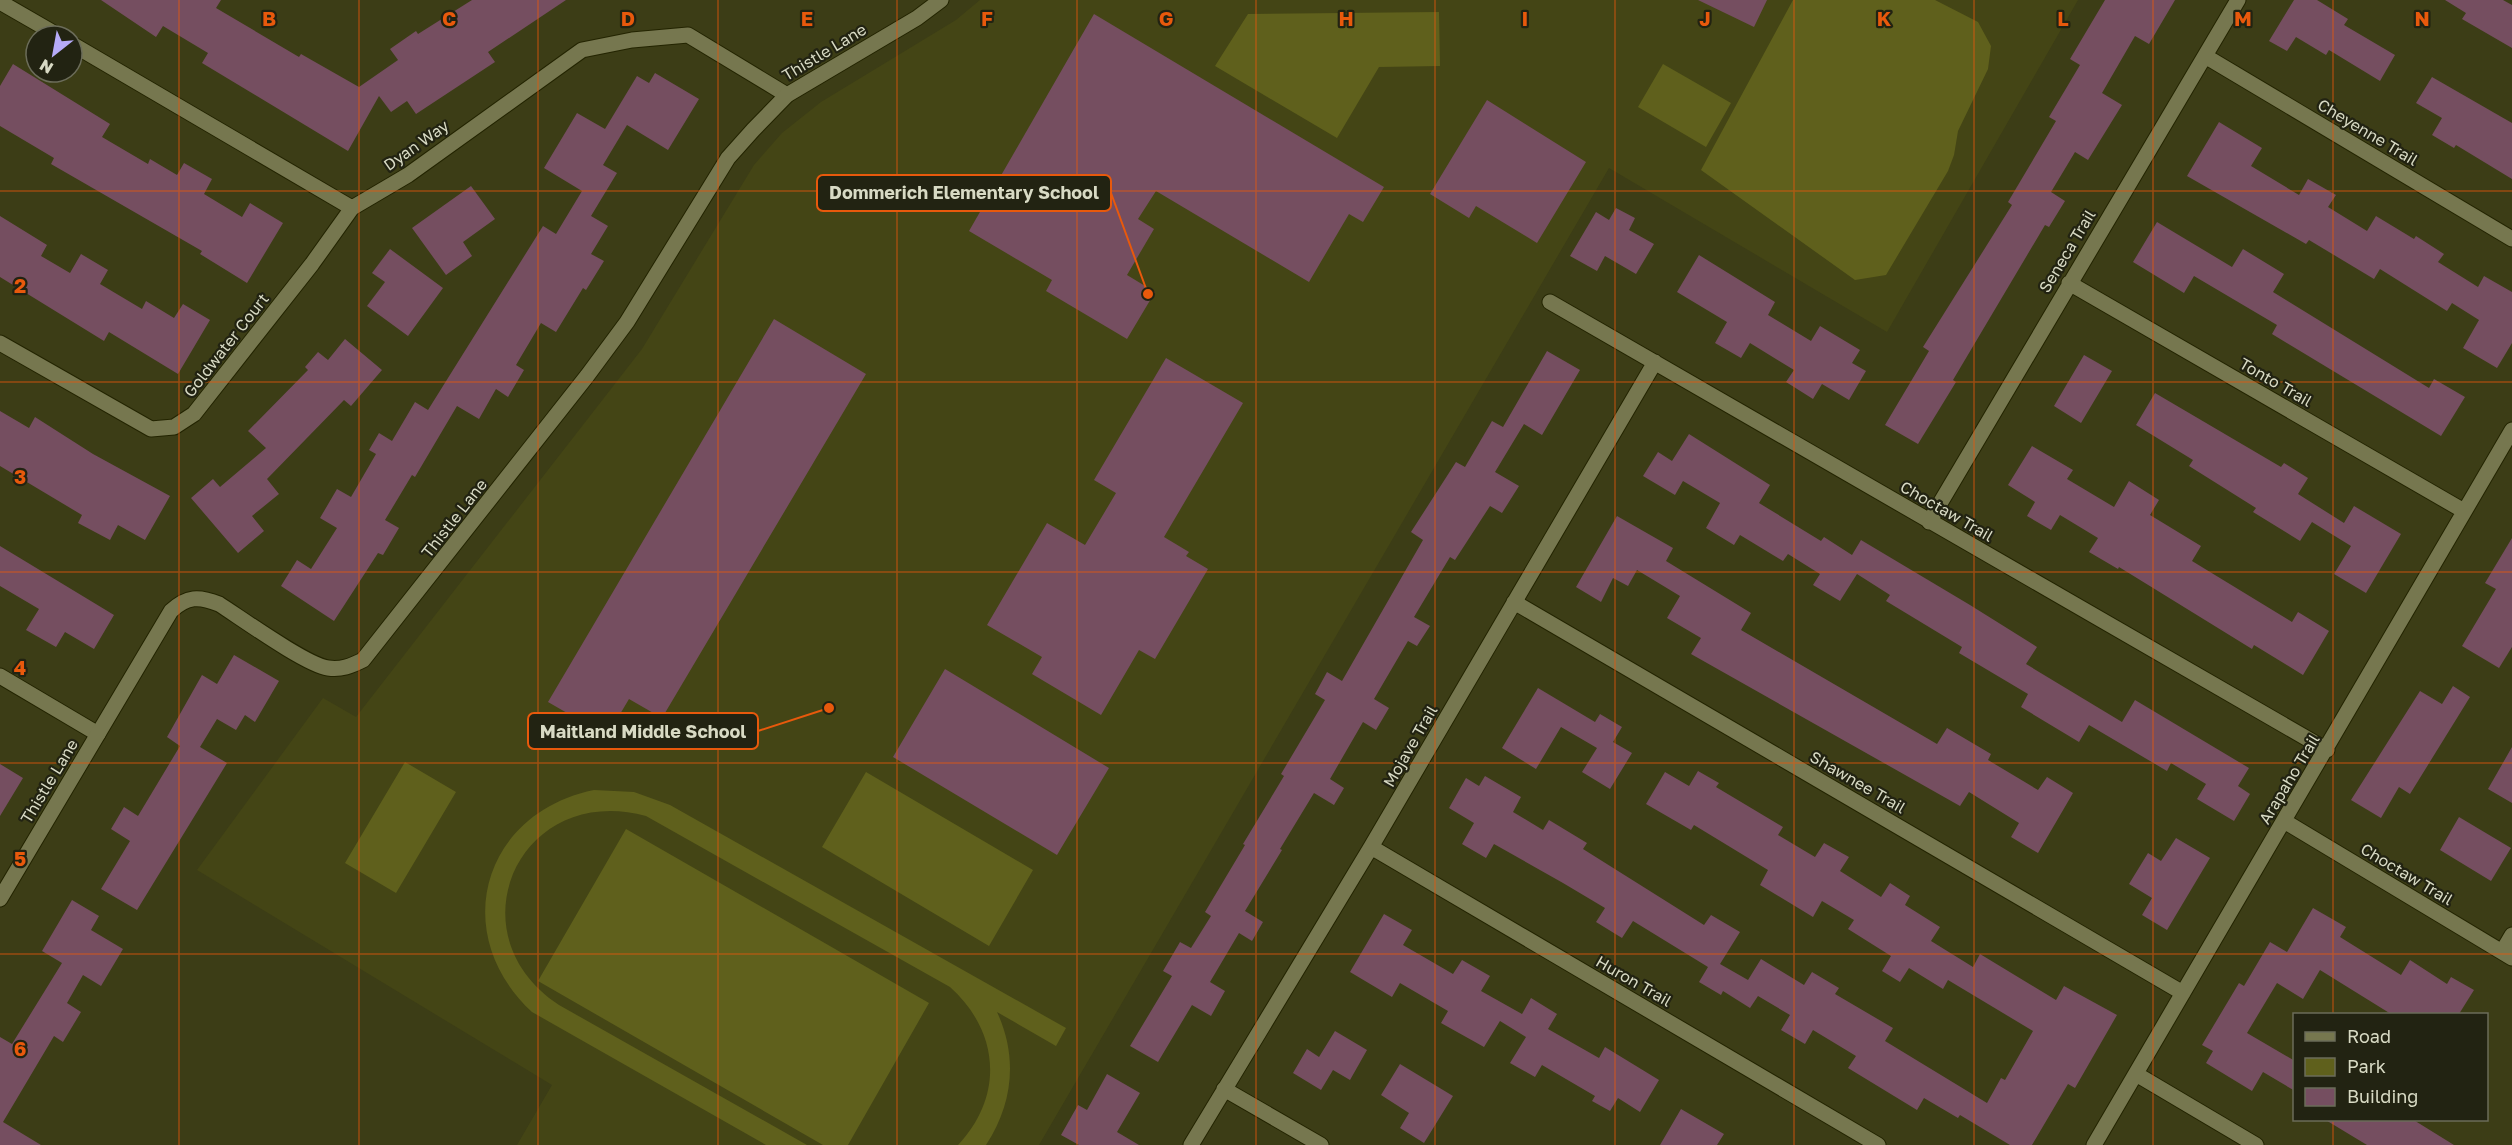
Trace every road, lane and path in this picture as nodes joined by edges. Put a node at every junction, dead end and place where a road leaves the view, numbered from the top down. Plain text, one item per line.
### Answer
1 (940, 0) edge
2 (2238, 0) edge
3 (0, 2) edge
4 (38, 24) edge
5 (84, 51) edge
6 (2205, 56) junction
7 (787, 95) junction
8 (352, 208) junction
9 (2512, 238) edge
10 (2069, 284) junction
11 (1550, 302) dead end
12 (0, 344) edge
13 (1655, 362) junction
14 (2512, 430) edge
15 (2464, 512) junction
16 (1929, 522) junction
17 (1514, 602) junction
18 (0, 676) edge
19 (98, 734) junction
20 (2327, 750) junction
21 (2284, 821) junction
22 (1371, 847) junction
23 (0, 899) edge
24 (2512, 935) edge
25 (2507, 955) edge
26 (2183, 993) junction
27 (2136, 1074) junction
28 (1224, 1089) junction
29 (1191, 1145) edge
30 (1321, 1145) edge
31 (1878, 1145) edge
32 (2094, 1145) edge
33 (2256, 1145) edge

1 - 7 street, Thistle Lane
2 - 6 street, Seneca Trail
3 - 4 street
5 - 8 street
6 - 9 street, Cheyenne Trail
6 - 10 street, Seneca Trail
7 - 8 street, Dyan Way
7 - 19 street, Thistle Lane
8 - 12 street, Goldwater Court
10 - 15 street, Tonto Trail
10 - 16 street, Seneca Trail
11 - 13 street, Choctaw Trail
13 - 16 street, Choctaw Trail
13 - 17 street, Mojave Trail
14 - 15 street, Arapaho Trail
15 - 20 street, Arapaho Trail
16 - 20 street, Choctaw Trail
17 - 22 street, Mojave Trail
17 - 26 street, Shawnee Trail
18 - 19 street
19 - 23 street, Thistle Lane
20 - 21 street, Arapaho Trail
21 - 25 street, Choctaw Trail
21 - 26 street, Arapaho Trail
22 - 28 street, Mojave Trail
22 - 31 street, Huron Trail
24 - 25 street
26 - 27 street, Arapaho Trail
27 - 32 street, Arapaho Trail
27 - 33 street
28 - 29 street, Mojave Trail
28 - 30 street

